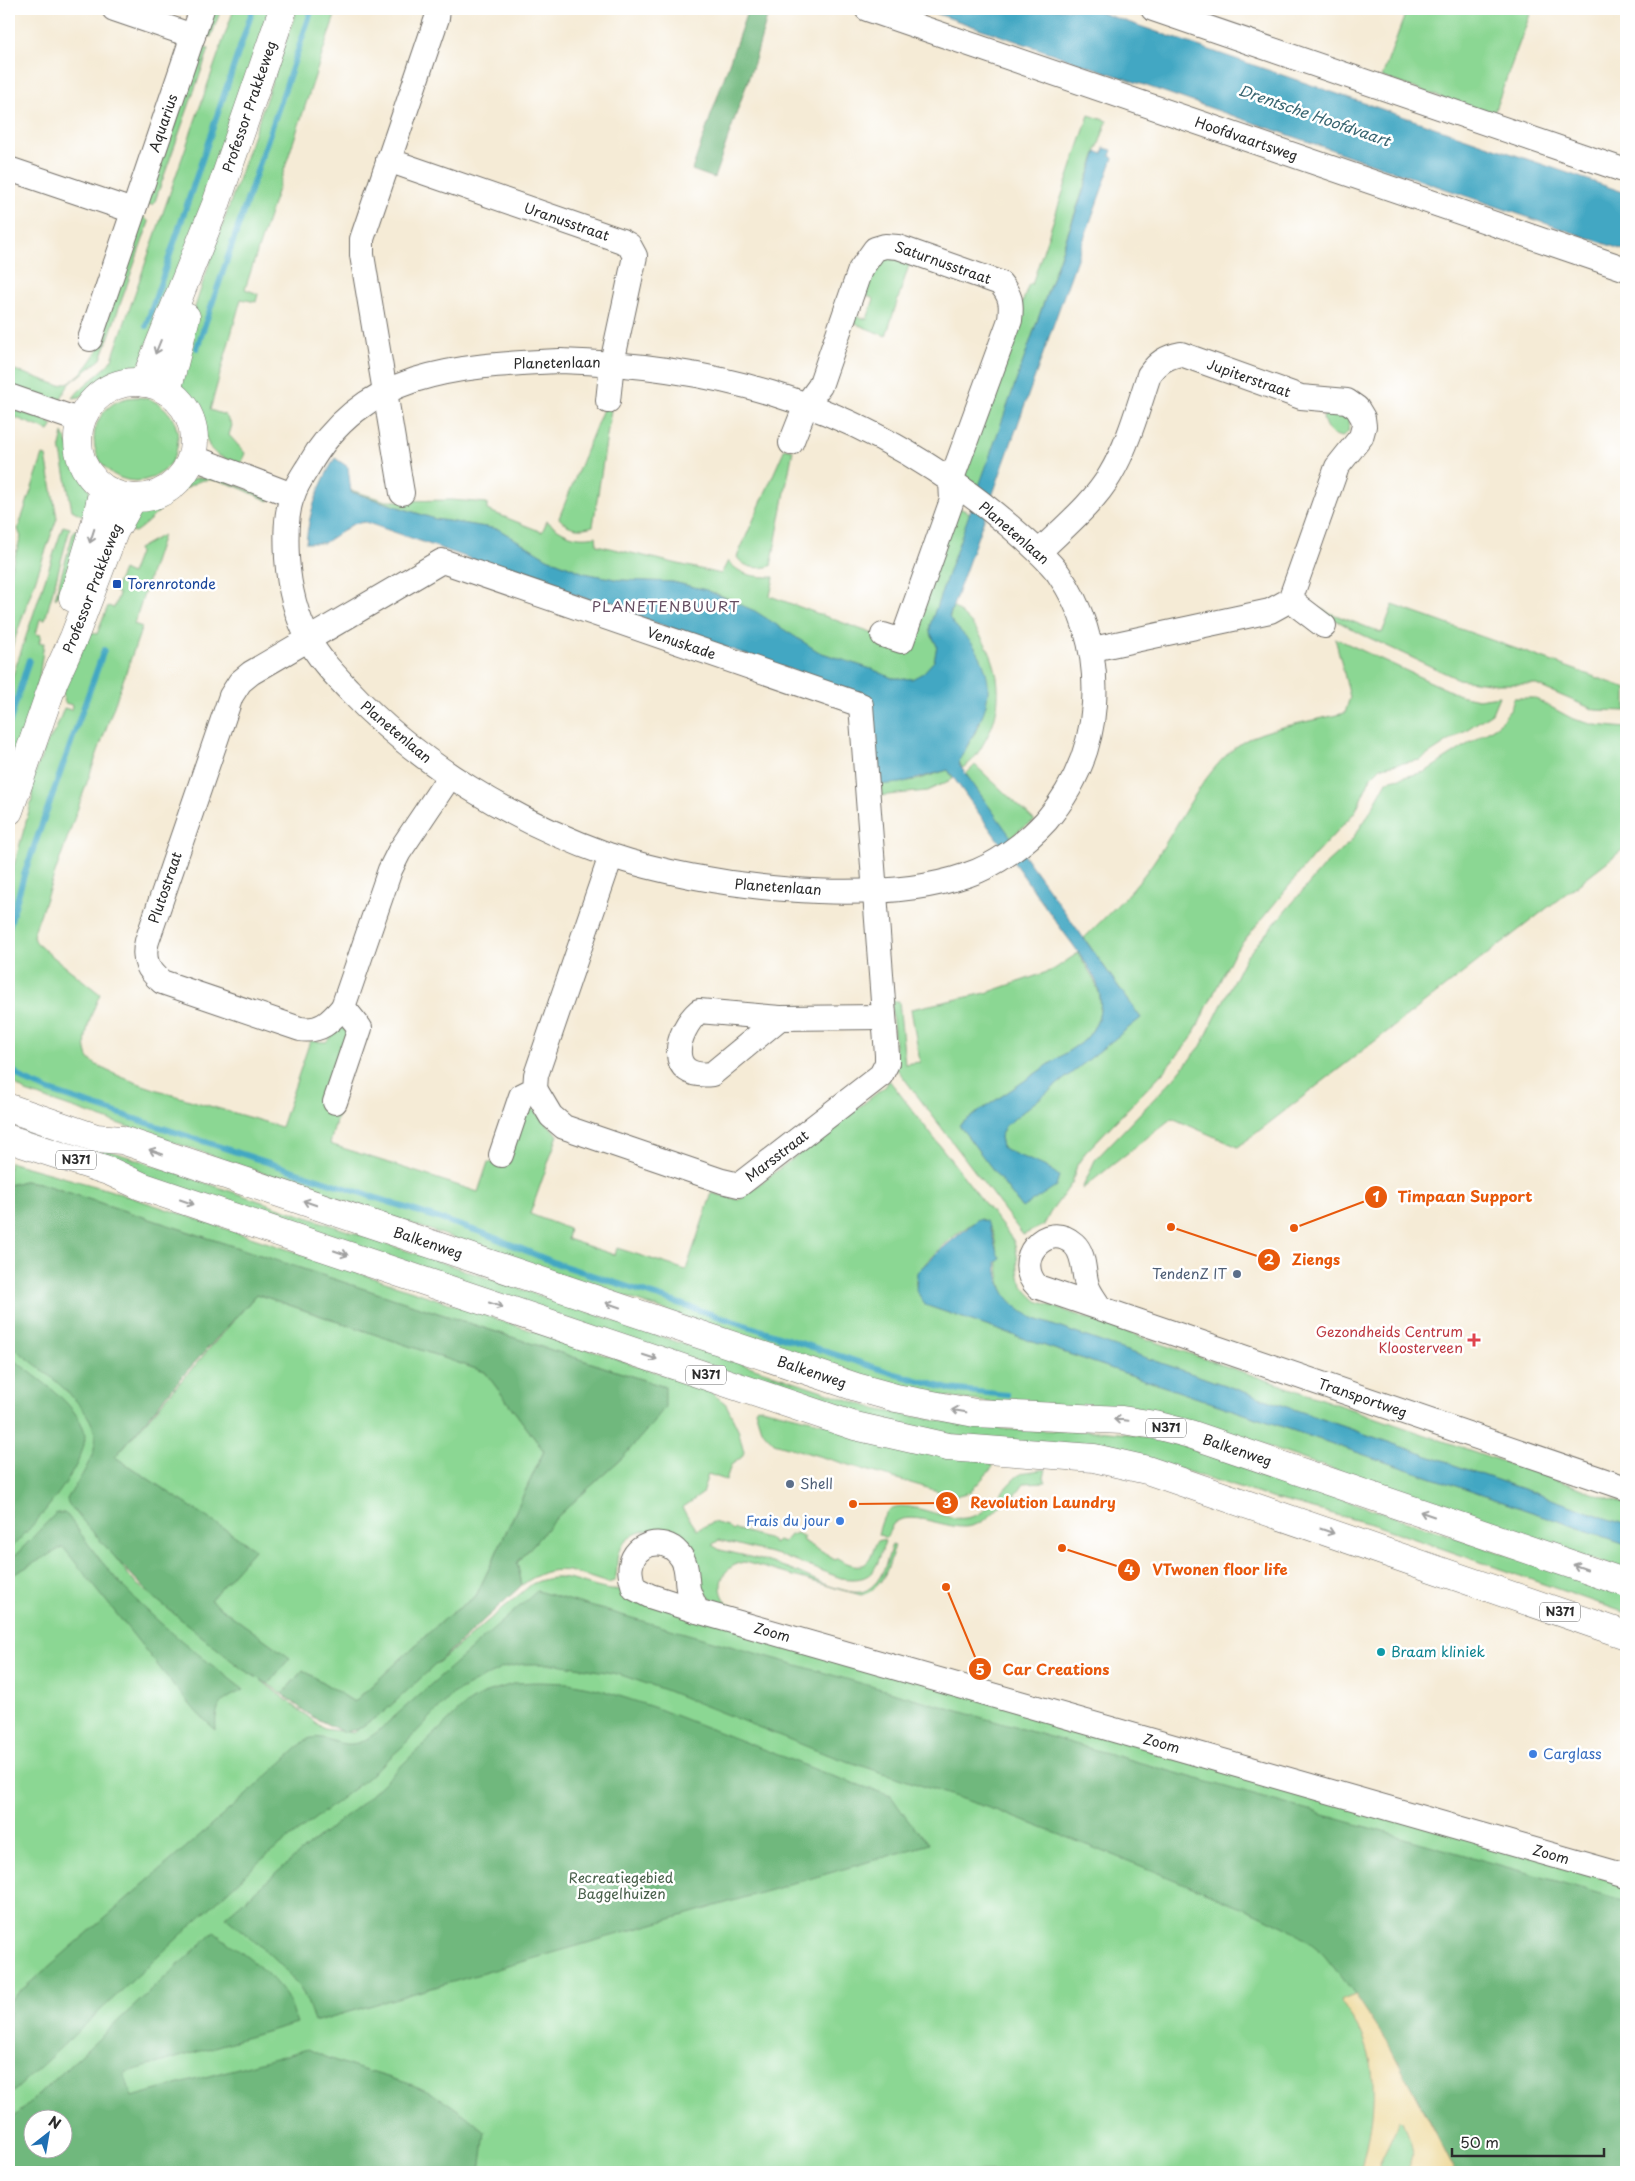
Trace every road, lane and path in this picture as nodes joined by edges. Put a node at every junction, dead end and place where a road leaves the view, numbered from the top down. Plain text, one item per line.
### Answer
1 (114, 9) edge
2 (202, 9) edge
3 (283, 9) edge
4 (438, 9) edge
5 (867, 9) edge
6 (1153, 9) edge
7 (193, 36) junction
8 (388, 160) junction
9 (9, 169) edge
10 (1626, 171) edge
11 (133, 211) junction
12 (1626, 269) edge
13 (90, 339) dead end
14 (612, 363) junction
15 (156, 387) junction
16 (386, 390) junction
17 (9, 396) edge
18 (608, 401) dead end
19 (806, 406) junction
20 (81, 421) junction
21 (791, 443) dead end
22 (192, 457) junction
23 (960, 487) junction
24 (103, 489) junction
25 (402, 493) dead end
26 (292, 495) junction
27 (133, 498) junction
28 (1039, 552) junction
29 (1290, 600) junction
30 (1324, 626) dead end
31 (883, 634) dead end
32 (309, 640) junction
33 (1093, 649) junction
34 (54, 681) junction
35 (450, 776) junction
36 (9, 811) edge
37 (611, 856) junction
38 (875, 890) junction
39 (343, 1007) junction
40 (884, 1017) junction
41 (780, 1018) dead end
42 (534, 1089) junction
43 (9, 1090) edge
44 (335, 1102) dead end
45 (9, 1108) edge
46 (9, 1139) edge
47 (122, 1140) junction
48 (9, 1153) edge
49 (501, 1155) dead end
50 (141, 1186) junction
51 (1100, 1308) dead end
52 (1626, 1488) edge
53 (1626, 1583) edge
54 (697, 1610) dead end
55 (1626, 1635) edge
56 (1626, 1876) edge

1 - 7 street
2 - 7 street, Aquarius
3 - 15 main road, Professor Prakkeweg
4 - 8 street
5 - 12 street, Hoofdvaartsweg
6 - 10 street
7 - 11 street, Aquarius
8 - 14 street, Uranusstraat
8 - 16 street
9 - 11 street
11 - 13 street, Aquarius
14 - 16 street, Planetenlaan
14 - 18 street, Planetenlaan
14 - 19 street, Planetenlaan
15 - 20 main road
15 - 22 main road
16 - 25 street
16 - 26 street, Planetenlaan
17 - 20 street
19 - 21 street
19 - 23 street, Planetenlaan
19 - 23 street, Saturnusstraat
20 - 24 main road
22 - 26 street
22 - 27 main road
23 - 28 street, Planetenlaan
23 - 31 street
24 - 27 main road
24 -> 34 main road, Professor Prakkeweg
26 - 32 street, Planetenlaan
27 - 34 main road, Professor Prakkeweg
28 - 29 street, Jupiterstraat
28 - 33 street, Planetenlaan
29 - 30 street
29 - 33 street
32 - 35 street, Planetenlaan
32 - 38 street, Venuskade
32 - 39 street, Plutostraat
33 - 38 street, Planetenlaan
34 - 36 main road, Professor Prakkeweg
35 - 37 street, Planetenlaan
35 - 39 street, Plutostraat
37 - 38 street, Planetenlaan
37 - 42 street
38 - 40 street, Marsstraat
39 - 44 street
40 - 41 street
40 - 42 street, Marsstraat
42 - 49 street
43 - 47 main road
45 - 47 main road, Balkenweg / N371
46 - 50 main road, N371
53 -> 47 main road, Balkenweg / N371
48 - 50 main road, N371
50 -> 55 main road, N371
51 - 52 street, Transportweg
54 - 56 street, Zoom

